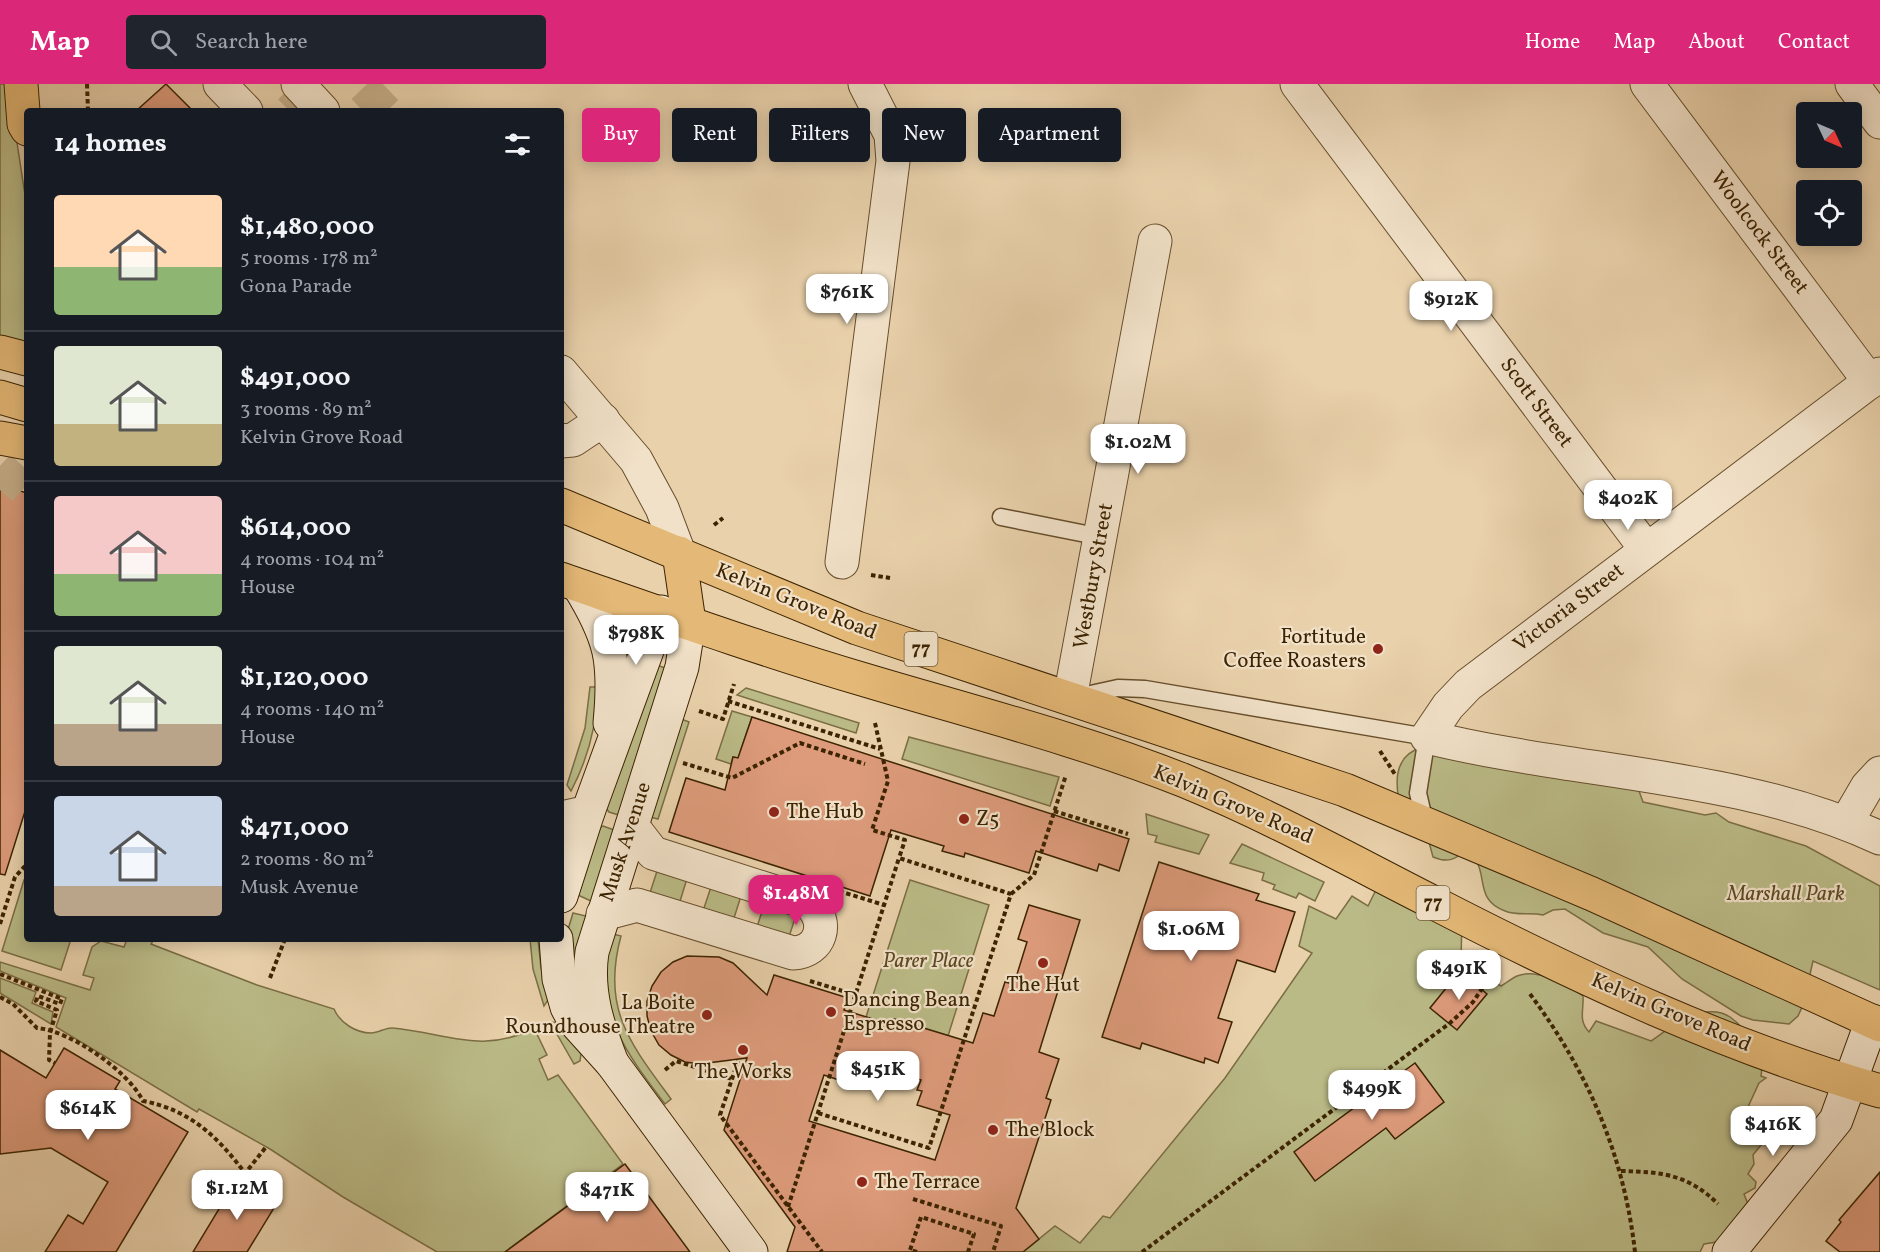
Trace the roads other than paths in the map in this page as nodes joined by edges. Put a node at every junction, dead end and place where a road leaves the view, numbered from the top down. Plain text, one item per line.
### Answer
1 (21, 84) edge
2 (37, 84) edge
3 (220, 84) edge
4 (298, 84) edge
5 (865, 84) edge
6 (1297, 84) edge
7 (1647, 84) edge
8 (1851, 84) edge
9 (38, 108) edge
10 (243, 108) edge
11 (320, 108) edge
12 (1880, 122) edge
13 (24, 123) edge
14 (1155, 241) dead end
15 (0, 352) edge
16 (24, 358) edge
17 (564, 377) edge
18 (1875, 378) edge
19 (0, 397) edge
20 (24, 404) edge
21 (585, 413) edge
22 (0, 438) edge
23 (564, 441) edge
24 (24, 442) edge
25 (564, 505) edge
26 (1001, 518) dead end
27 (1101, 537) junction
28 (1646, 549) junction
29 (679, 554) junction
30 (857, 569) road end
31 (570, 583) edge
32 (675, 617) junction
33 (1070, 698) junction
34 (1427, 737) junction
35 (605, 764) junction
36 (1880, 773) edge
37 (574, 815) edge
38 (1425, 823) junction
39 (1846, 823) junction
40 (632, 826) junction
41 (1880, 838) edge
42 (564, 877) edge
43 (603, 914) junction
44 (556, 942) edge
45 (1876, 1023) edge
46 (612, 1063) junction
47 (1866, 1087) edge
48 (751, 1252) edge
49 (1729, 1252) edge

1 - 13 main road
2 - 9 main road
3 - 10 street
4 - 11 street
5 - 30 street
6 - 28 street, Scott Street
7 - 18 street, Woolcock Street
8 - 12 street
14 - 27 street, Westbury Street
15 - 16 main road
17 - 21 street
18 - 28 street, Victoria Street
19 - 20 main road
21 - 23 street
21 - 29 street
22 - 24 main road
25 - 29 main road, Kelvin Grove Road / 77
26 - 27 lane
27 - 33 street, Westbury Street
28 - 34 street, Victoria Street
29 - 32 main road
29 - 33 main road, Kelvin Grove Road / 77
31 - 32 main road, Kelvin Grove Road / 77
31 - 35 street
32 - 35 street
32 - 40 street, Musk Avenue
32 - 47 main road, Kelvin Grove Road / 77
33 - 34 lane
33 - 38 main road, Kelvin Grove Road / 77
34 - 38 lane, Victoria Street
34 - 39 street
35 - 37 street
36 - 39 street
37 - 42 street
38 - 45 main road, Kelvin Grove Road / 77
39 - 41 street
40 - 43 street, Musk Avenue
40 - 43 street
43 - 46 street, Musk Avenue
44 - 46 street, Musk Avenue
45 - 47 street
46 - 48 street, Musk Avenue
47 - 49 street

